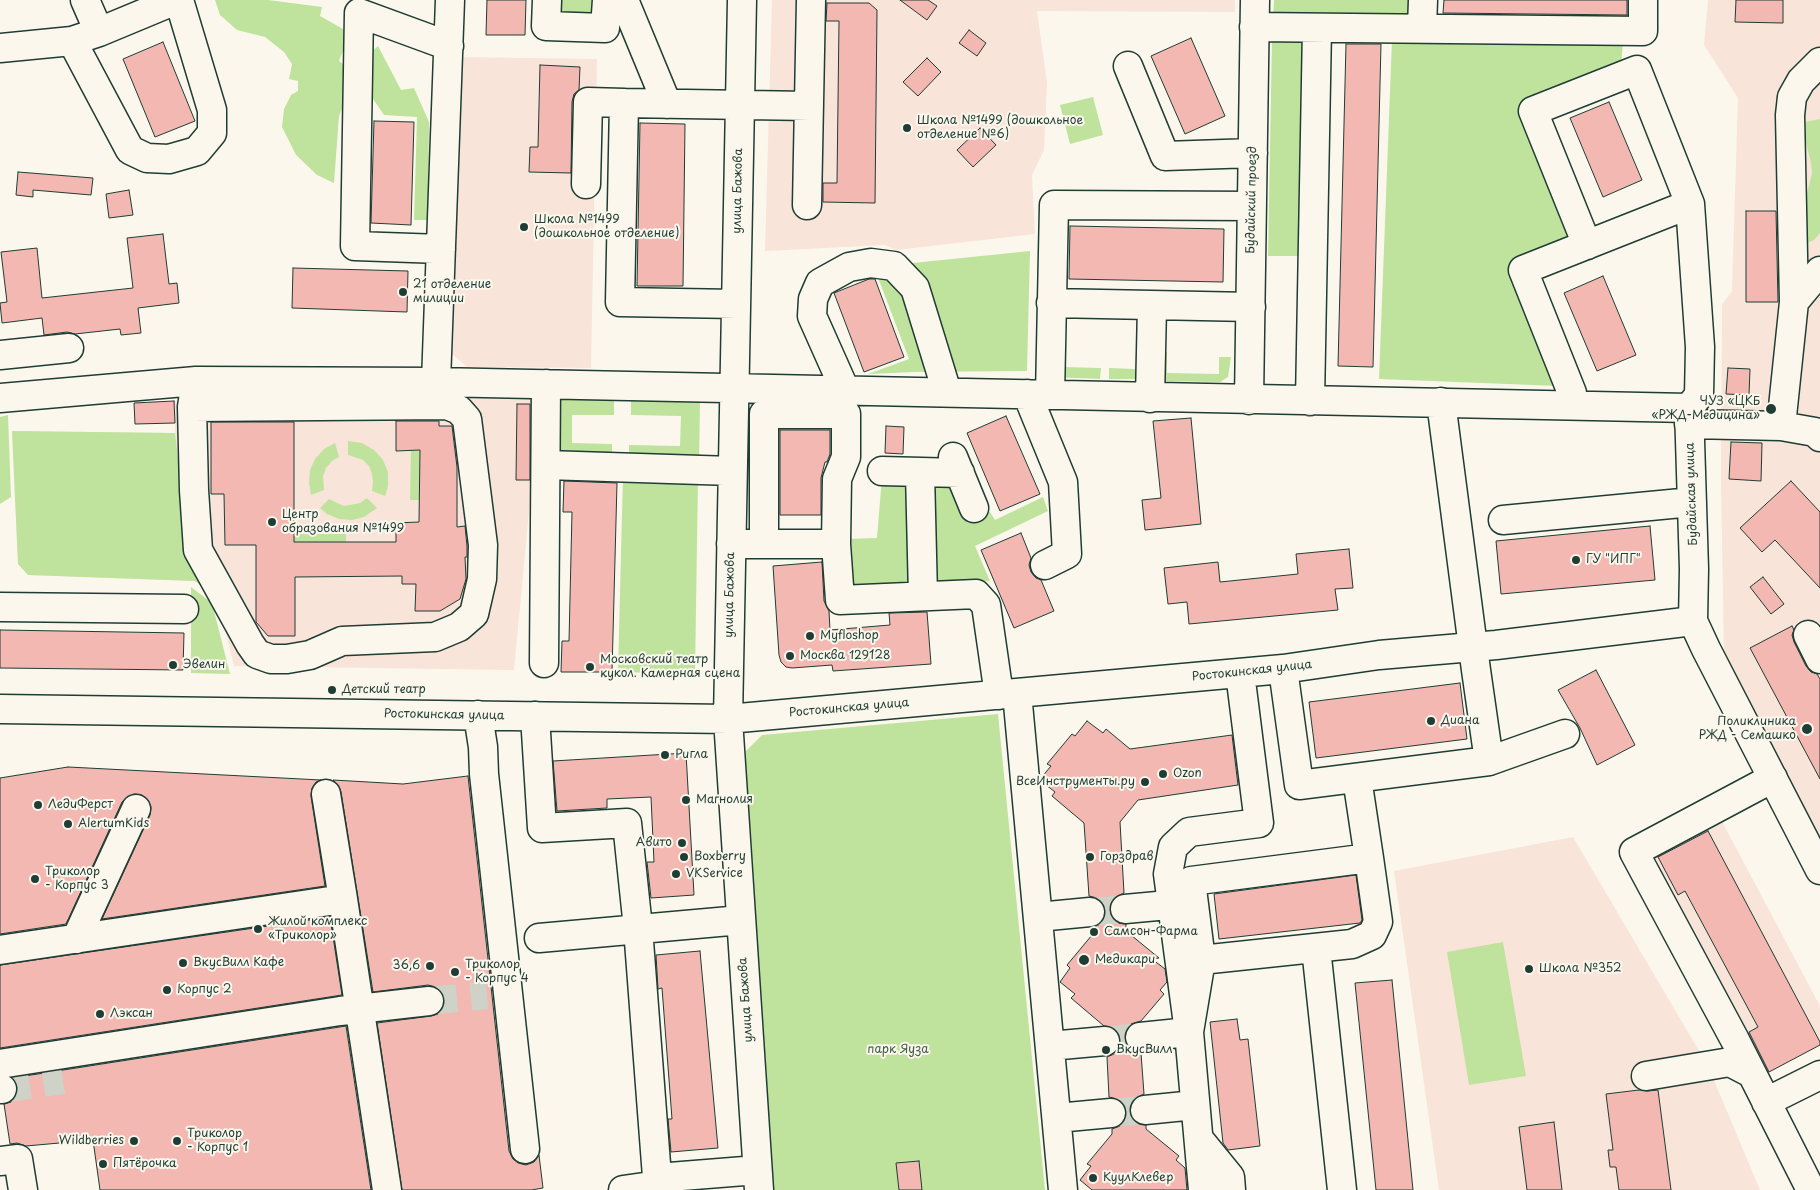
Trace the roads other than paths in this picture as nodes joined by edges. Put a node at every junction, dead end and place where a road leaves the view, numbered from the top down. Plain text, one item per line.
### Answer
1 (85, 0) edge
2 (177, 0) edge
3 (450, 0) edge
4 (546, 0) edge
5 (607, 0) edge
6 (624, 0) edge
7 (742, 0) edge
8 (811, 0) edge
9 (1255, 0) edge
10 (1422, 0) edge
11 (1643, 0) edge
12 (1254, 27) junction
13 (1317, 28) junction
14 (1422, 28) junction
15 (99, 32) junction
16 (72, 41) junction
17 (449, 46) junction
18 (0, 48) edge
19 (1820, 62) edge
20 (1128, 66) dead end
21 (624, 103) junction
22 (667, 104) junction
23 (739, 105) junction
24 (809, 106) junction
25 (1253, 153) junction
26 (586, 184) dead end
27 (1690, 204) junction
28 (807, 205) dead end
29 (1252, 206) junction
30 (1587, 245) junction
31 (441, 249) junction
32 (1820, 271) edge
33 (1794, 302) junction
34 (1051, 303) junction
35 (736, 304) junction
36 (1152, 306) junction
37 (1251, 307) junction
38 (69, 348) dead end
39 (0, 356) edge
40 (436, 382) junction
41 (546, 384) junction
42 (734, 387) junction
43 (845, 390) junction
44 (947, 392) junction
45 (194, 394) junction
46 (1038, 395) junction
47 (0, 398) edge
48 (1150, 398) junction
49 (1249, 400) junction
50 (1310, 401) junction
51 (1441, 402) junction
52 (1572, 405) junction
53 (1689, 416) junction
54 (1781, 426) junction
55 (1818, 432) edge
56 (546, 465) junction
57 (732, 471) junction
58 (882, 471) dead end
59 (920, 473) junction
60 (1692, 502) junction
61 (974, 508) dead end
62 (1503, 520) dead end
63 (731, 544) junction
64 (764, 544) junction
65 (836, 544) junction
66 (1045, 565) dead end
67 (924, 596) junction
68 (0, 607) edge
69 (184, 609) dead end
70 (1693, 621) junction
71 (1472, 647) junction
72 (544, 663) dead end
73 (1283, 669) junction
74 (1240, 673) junction
75 (1008, 694) junction
76 (0, 708) edge
77 (478, 715) junction
78 (535, 716) junction
79 (728, 719) junction
80 (1566, 734) dead end
81 (1490, 761) junction
82 (1357, 778) junction
83 (1773, 778) junction
84 (326, 794) dead end
85 (136, 809) dead end
86 (1369, 858) junction
87 (1820, 870) edge
88 (342, 899) junction
89 (1183, 904) junction
90 (1125, 909) tunnel mouth
91 (1090, 912) tunnel mouth
92 (1038, 917) junction
93 (741, 920) junction
94 (638, 928) junction
95 (539, 938) dead end
96 (76, 939) junction
97 (1316, 948) junction
98 (0, 950) edge
99 (1201, 960) junction
100 (429, 1001) tunnel mouth
101 (359, 1008) junction
102 (1189, 1032) junction
103 (1140, 1037) tunnel mouth
104 (1106, 1041) tunnel mouth
105 (1050, 1046) junction
106 (1751, 1073) junction
107 (1820, 1074) edge
108 (1646, 1076) dead end
109 (1, 1080) edge
110 (1766, 1102) junction
111 (1195, 1105) junction
112 (1145, 1110) tunnel mouth
113 (1110, 1113) tunnel mouth
114 (1057, 1118) junction
115 (1198, 1139) junction
116 (525, 1149) dead end
117 (0, 1161) edge
118 (758, 1180) edge
119 (658, 1184) edge
120 (23, 1190) edge
121 (387, 1190) edge
122 (623, 1190) edge
123 (1063, 1190) edge
124 (1203, 1190) edge
125 (1231, 1190) edge
126 (1342, 1190) edge
127 (1811, 1190) edge

1 - 15 street
2 - 15 street
2 - 16 street
3 - 17 street
4 - 5 street
6 - 22 street
7 - 23 street, улица Бажова
8 - 24 street
9 - 12 street, Будайский проезд
10 - 14 street
11 - 14 street
12 - 13 street
12 - 25 street, Будайский проезд
13 - 14 street
13 - 50 street
15 - 16 street
16 - 18 street
17 - 31 street
17 - 31 street
19 - 33 street
20 - 25 street
21 - 22 street
21 - 26 street
21 - 35 street
22 - 23 street
23 - 24 street
23 - 35 street, улица Бажова
24 - 28 street
25 - 29 street, Будайский проезд
27 - 30 street
27 - 30 street
27 - 53 street
29 - 34 street
29 - 37 street, Будайский проезд
30 - 52 street
31 - 40 street
32 - 33 street
33 - 54 street
34 - 36 street
34 - 46 street
35 - 42 street, улица Бажова
36 - 37 street
36 - 48 street
37 - 49 street, Будайский проезд
38 - 39 street
40 - 41 street
40 - 45 street
41 - 42 street
41 - 56 street
42 - 43 street
42 - 57 street, улица Бажова
43 - 44 street
43 - 44 street
44 - 46 street
45 - 45 street
45 - 47 street
46 - 48 street
46 - 66 street
48 - 49 street
49 - 50 street
50 - 51 street
51 - 52 street
51 - 71 street
52 - 53 street
53 - 54 street
53 - 60 street, Будайская улица
54 - 55 street
56 - 57 street
56 - 72 street
57 - 63 street, улица Бажова
58 - 59 street
59 - 61 street
59 - 67 street
60 - 62 street
60 - 70 street, Будайская улица
63 - 64 street
63 - 79 street, улица Бажова
64 - 65 street
64 - 65 street
65 - 67 street
67 - 75 street
68 - 69 street
70 - 71 street, Ростокинская улица
70 - 83 street, Будайская улица
71 - 73 street, Ростокинская улица
71 - 81 street
73 - 74 street, Ростокинская улица
73 - 82 street
74 - 75 street, Ростокинская улица
74 - 89 street
75 - 79 street, Ростокинская улица
75 - 92 street
76 - 77 street, Ростокинская улица
77 - 78 street, Ростокинская улица
77 - 116 street
78 - 79 street, Ростокинская улица
78 - 94 street
79 - 93 street, улица Бажова
80 - 81 street
81 - 82 street
82 - 86 street
83 - 87 street, Будайская улица
83 - 106 street
84 - 88 street
85 - 96 street
86 - 89 street
86 - 97 street
88 - 96 street
88 - 101 street
89 - 90 street
89 - 99 street
89 - 102 street
91 - 92 street
92 - 105 street
93 - 94 street
93 - 118 street, улица Бажова
94 - 95 street
94 - 119 street
96 - 98 street
97 - 99 street
97 - 126 street
99 - 102 street
100 - 101 street
101 - 109 street
101 - 121 street
102 - 103 street
102 - 111 street
104 - 105 street
105 - 114 street
106 - 108 street
106 - 110 street
107 - 110 street
110 - 127 street
111 - 112 street
111 - 115 street
113 - 114 street
114 - 123 street
115 - 124 street
115 - 125 street
117 - 120 street
118 - 119 street
119 - 122 street

